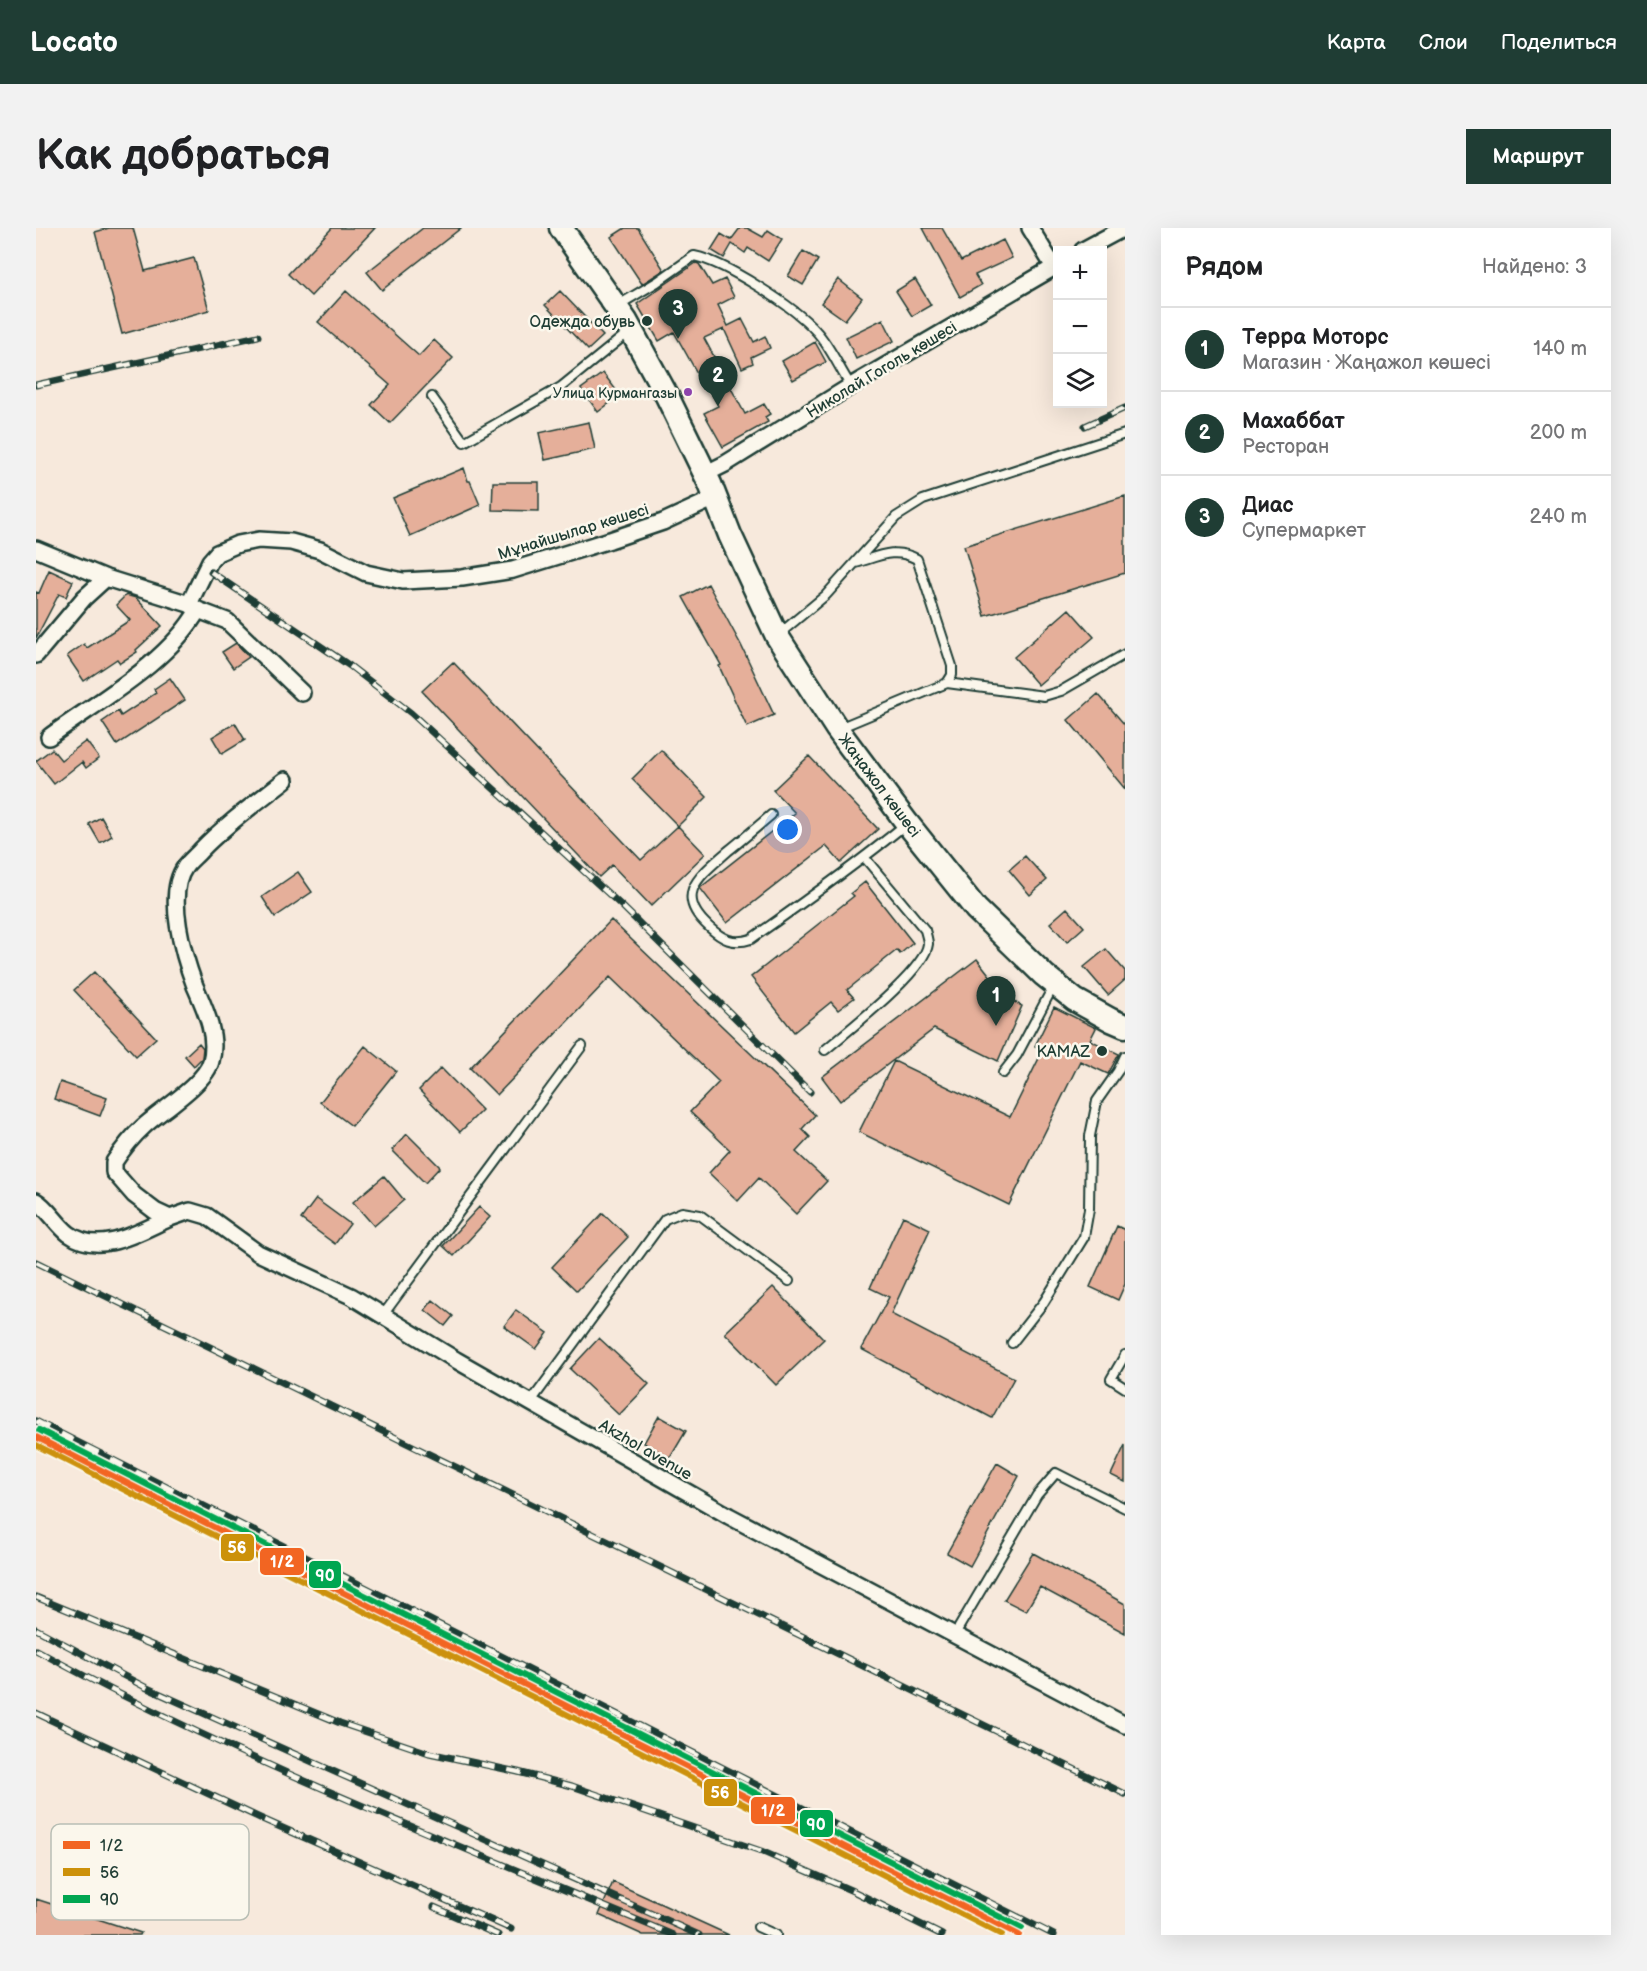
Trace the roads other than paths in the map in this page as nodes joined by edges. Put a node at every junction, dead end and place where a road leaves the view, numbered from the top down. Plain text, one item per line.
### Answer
1 (561, 228) edge
2 (1029, 228) edge
3 (1124, 228) edge
4 (1090, 246) edge
5 (1053, 262) edge
6 (1053, 268) edge
7 (616, 306) junction
8 (631, 330) junction
9 (850, 386) junction
10 (432, 397) dead end
11 (1125, 434) edge
12 (710, 485) junction
13 (36, 549) edge
14 (856, 562) junction
15 (106, 578) junction
16 (193, 607) junction
17 (777, 636) junction
18 (1125, 654) edge
19 (36, 655) edge
20 (947, 683) junction
21 (302, 693) dead end
22 (837, 729) junction
23 (49, 736) dead end
24 (285, 780) dead end
25 (771, 815) dead end
26 (907, 823) junction
27 (865, 858) junction
28 (1054, 983) junction
29 (1125, 1026) edge
30 (582, 1046) dead end
31 (825, 1050) dead end
32 (1125, 1056) edge
33 (1003, 1073) dead end
34 (36, 1201) edge
35 (170, 1218) junction
36 (789, 1281) dead end
37 (384, 1315) junction
38 (1012, 1343) dead end
39 (1125, 1355) edge
40 (1125, 1388) edge
41 (530, 1403) junction
42 (1125, 1508) edge
43 (955, 1634) junction
44 (1125, 1725) edge
45 (758, 1927) dead end
46 (776, 1935) edge

1 - 7 main road
2 - 5 street
3 - 4 street
6 - 9 street, Николай Гоголь көшесі
7 - 8 main road
7 - 9 lane
8 - 10 lane
8 - 12 main road
9 - 12 street, Николай Гоголь көшесі
11 - 14 lane
12 - 16 street, Мұнайшылар көшесі
12 - 17 main road, Жаңажол көшесі
13 - 15 street
14 - 17 lane
14 - 20 lane
15 - 16 street
15 - 19 street
16 - 21 street
16 - 23 street, Мұнайшылар көшесі
17 - 22 main road, Жаңажол көшесі
18 - 20 lane
20 - 22 lane
22 - 26 main road, Жаңажол көшесі
24 - 35 street
25 - 27 lane
26 - 27 lane
26 - 28 main road, Жаңажол көшесі
27 - 31 lane
28 - 29 main road, Жаңажол көшесі
28 - 33 lane
30 - 37 lane
32 - 38 lane
34 - 35 street, Akzhol avenue
35 - 37 street, Akzhol avenue
36 - 41 lane
37 - 41 street, Akzhol avenue
39 - 40 lane
41 - 43 street, Akzhol avenue
42 - 43 lane
43 - 44 street, Akzhol avenue
45 - 46 lane

